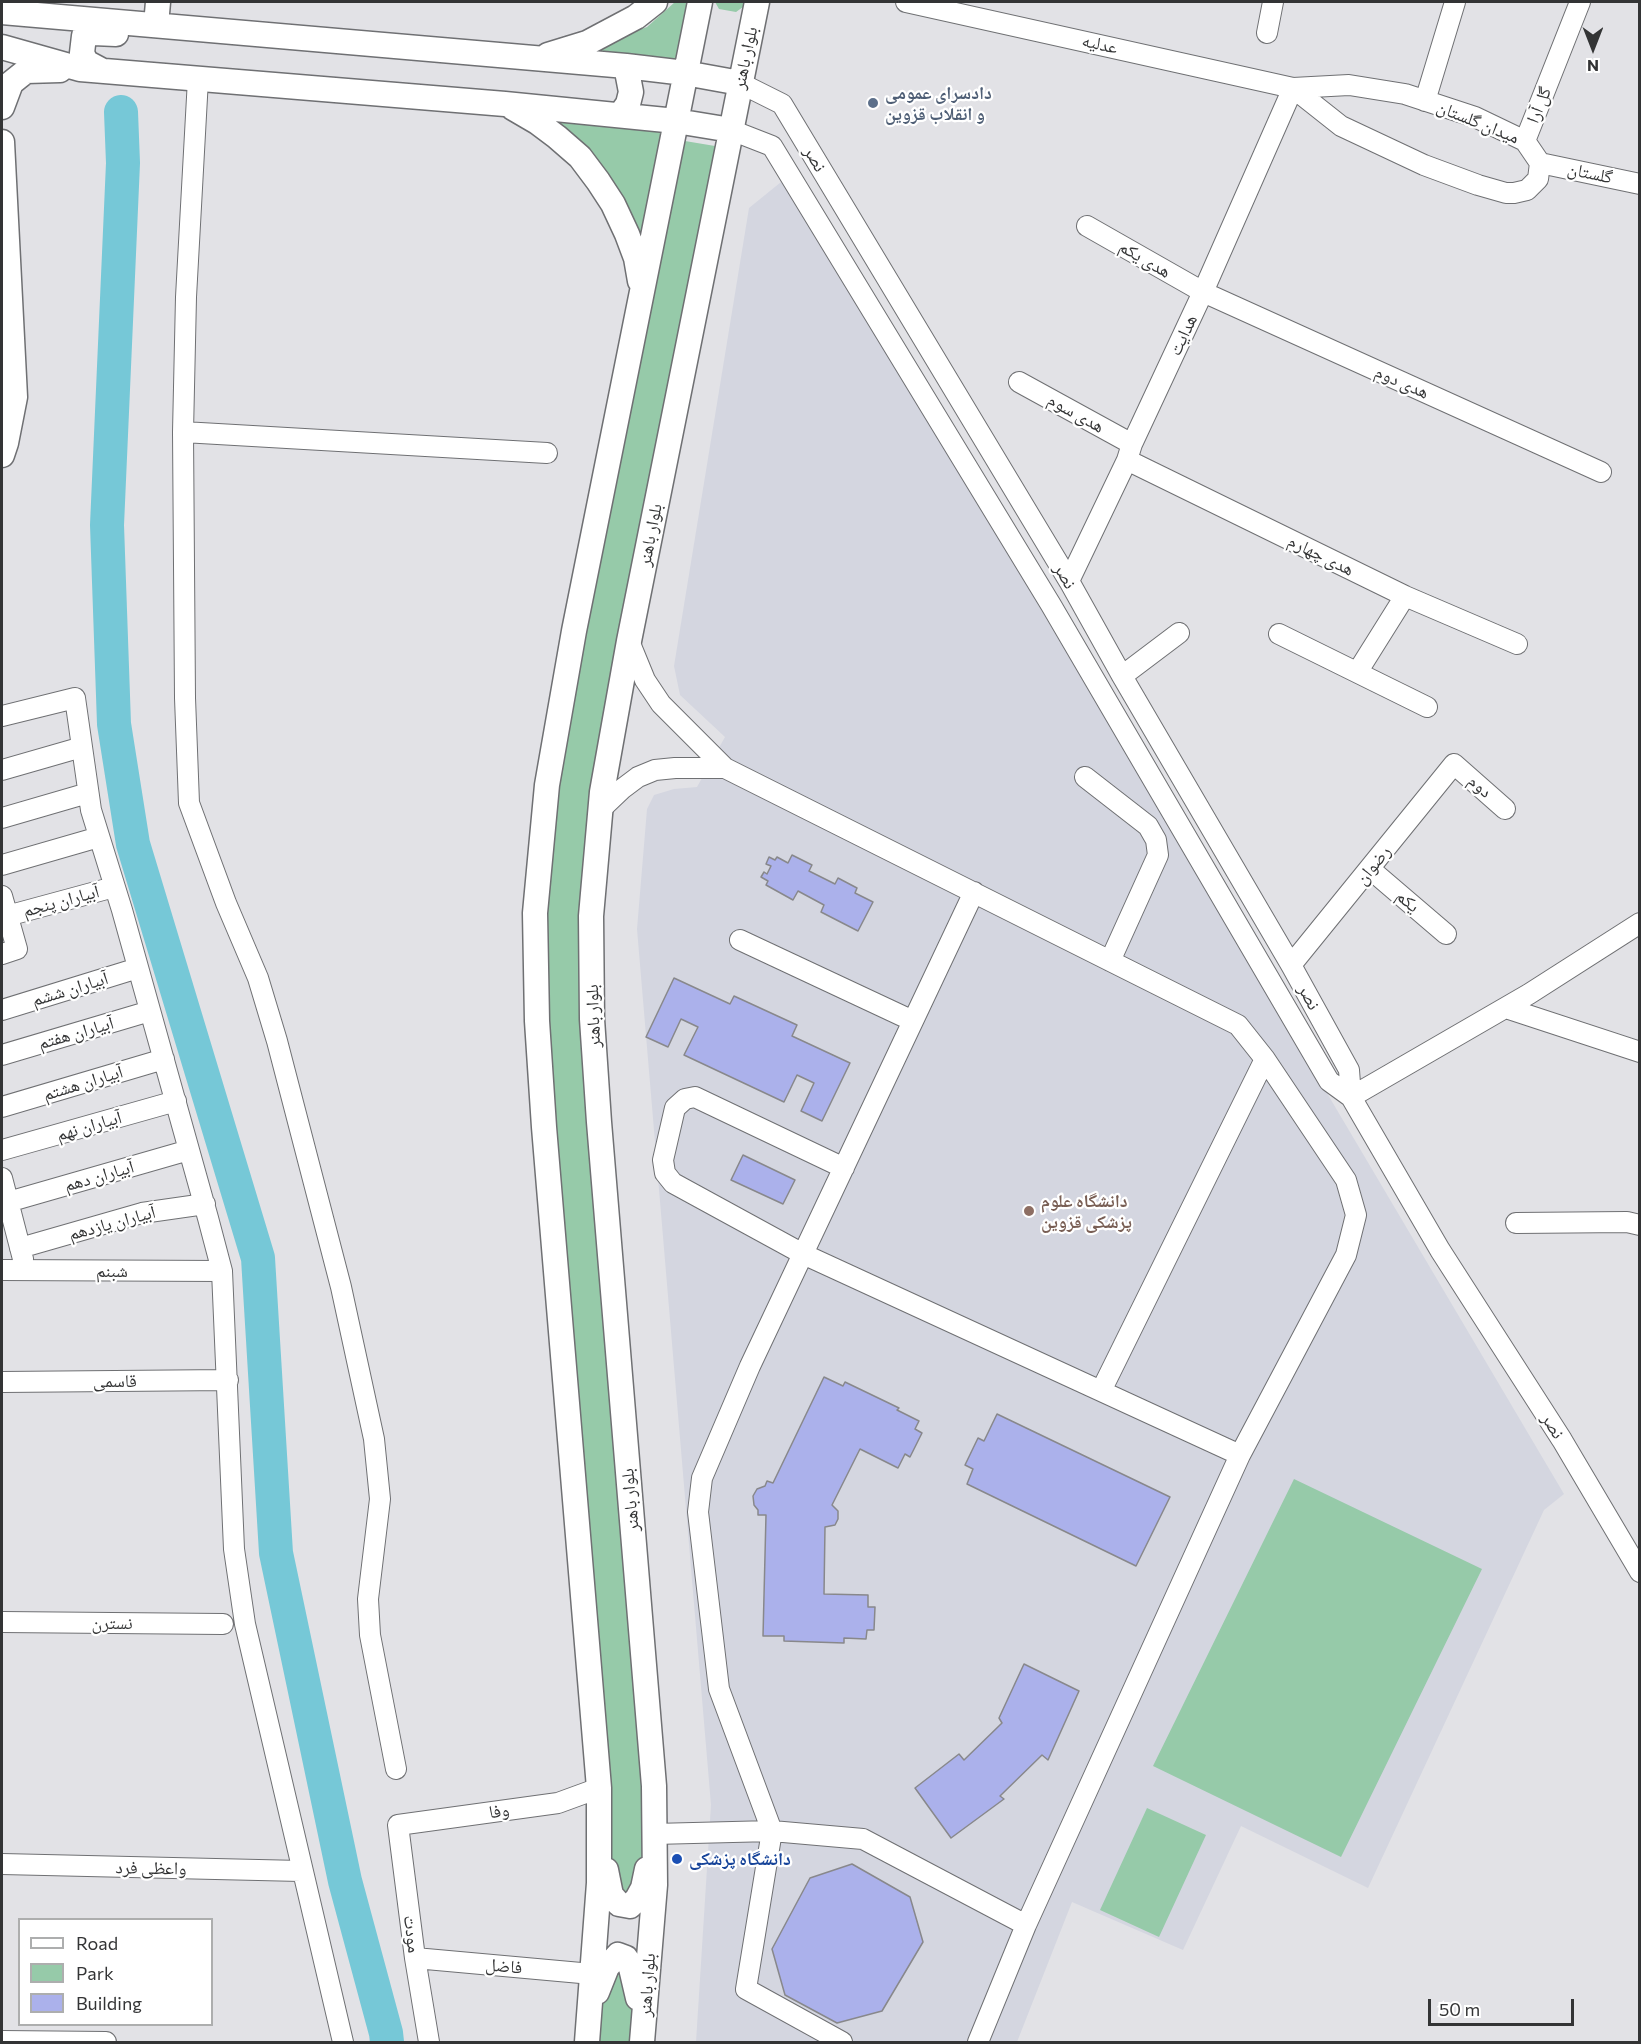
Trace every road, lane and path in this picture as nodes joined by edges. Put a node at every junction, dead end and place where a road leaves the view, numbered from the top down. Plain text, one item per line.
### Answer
1 (655, 2) edge
2 (700, 2) edge
3 (757, 2) edge
4 (906, 2) edge
5 (1273, 2) edge
6 (1455, 2) edge
7 (1580, 2) edge
8 (2, 12) edge
9 (151, 17) edge
10 (1268, 33) dead end
11 (293, 37) junction
12 (2, 47) edge
13 (537, 58) junction
14 (626, 66) junction
15 (91, 70) junction
16 (685, 73) junction
17 (198, 79) junction
18 (740, 83) junction
19 (1293, 88) junction
20 (1425, 101) junction
21 (506, 104) junction
22 (2, 107) edge
23 (620, 115) junction
24 (676, 121) junction
25 (731, 130) junction
26 (1525, 141) junction
27 (2, 142) edge
28 (1540, 162) junction
29 (1640, 184) edge
30 (1087, 226) dead end
31 (4, 241) edge
32 (642, 292) junction
33 (1203, 292) junction
34 (1019, 382) dead end
35 (183, 432) junction
36 (1129, 452) junction
37 (547, 453) dead end
38 (2, 455) edge
39 (1601, 471) dead end
40 (1069, 581) junction
41 (1405, 596) junction
42 (1179, 633) dead end
43 (1279, 634) dead end
44 (629, 640) junction
45 (1517, 644) dead end
46 (1358, 671) junction
47 (1122, 676) junction
48 (1427, 707) dead end
49 (2, 716) edge
50 (82, 747) junction
51 (1454, 764) joint
52 (725, 768) junction
53 (2, 770) edge
54 (1085, 777) dead end
55 (88, 793) junction
56 (601, 809) junction
57 (1505, 809) dead end
58 (2, 818) edge
59 (99, 837) junction
60 (2, 865) edge
61 (1370, 869) junction
62 (114, 887) junction
63 (974, 892) junction
64 (2, 896) edge
65 (7, 916) junction
66 (1640, 923) edge
67 (1446, 934) dead end
68 (740, 940) dead end
69 (2, 954) edge
70 (1110, 961) junction
71 (1291, 965) junction
72 (138, 968) junction
73 (1506, 1008) junction
74 (2, 1010) edge
75 (150, 1011) junction
76 (913, 1022) junction
77 (1640, 1052) edge
78 (2, 1054) edge
79 (164, 1059) junction
80 (1265, 1059) junction
81 (1351, 1097) junction
82 (176, 1101) junction
83 (2, 1107) edge
84 (189, 1149) junction
85 (2, 1150) edge
86 (844, 1168) junction
87 (2, 1178) edge
88 (8, 1202) junction
89 (205, 1204) junction
90 (1516, 1223) dead end
91 (1640, 1225) edge
92 (20, 1248) junction
93 (803, 1254) junction
94 (2, 1270) edge
95 (26, 1270) junction
96 (222, 1271) junction
97 (228, 1380) junction
98 (2, 1382) edge
99 (1101, 1391) junction
100 (1240, 1455) junction
101 (1640, 1572) edge
102 (2, 1622) edge
103 (223, 1624) dead end
104 (396, 1769) dead end
105 (599, 1788) junction
106 (398, 1825) joint
107 (599, 1826) junction
108 (654, 1829) junction
109 (772, 1831) junction
110 (2, 1864) edge
111 (301, 1871) junction
112 (1026, 1925) junction
113 (415, 1958) junction
114 (592, 1974) junction
115 (587, 2040) edge
116 (2, 2041) edge
117 (106, 2043) edge
118 (343, 2043) edge
119 (429, 2043) edge
120 (642, 2043) edge
121 (842, 2043) edge
122 (978, 2043) edge

1 - 13 main road
2 - 16 main road
3 - 18 main road, بلوار باهنر
4 - 19 street, عدلیه
5 - 10 street
6 - 20 street
7 - 26 street, گل آرا
8 - 9 main road
9 - 11 main road
11 - 13 main road
11 - 15 main road
12 - 15 main road
13 - 14 main road
14 - 16 main road
14 - 23 main road
15 - 17 main road
15 - 22 main road
16 - 18 main road
16 - 24 main road
17 - 21 main road
17 - 35 street
18 - 25 main road, بلوار باهنر
18 - 40 street, نصر
19 - 20 street, میدان گلستان
19 - 28 street
19 - 33 street, هدایت
20 - 26 street, میدان گلستان
21 - 23 main road
21 - 32 main road
23 - 24 main road
24 - 25 main road
24 - 32 main road
25 - 44 main road, بلوار باهنر
25 - 81 street, نصر
26 - 28 street, میدان گلستان
27 - 31 main road
28 - 29 street, گلستان
30 - 33 street, هدی یکم
31 - 38 main road
32 - 105 main road
33 - 36 street, هدایت
33 - 39 street, هدی دوم
34 - 36 street, هدی سوم
35 - 37 street
35 - 104 street
36 - 40 street, هدایت
36 - 41 street, هدی چهارم
40 - 47 street, نصر
41 - 45 street, هدی چهارم
41 - 46 street
42 - 47 street
43 - 46 street
44 - 52 street
44 - 56 main road, بلوار باهنر
46 - 48 street
47 - 71 street, نصر
49 - 50 street
50 - 53 street
50 - 55 street
51 - 57 street, دوم
51 - 61 street, رضوان
52 - 56 street
52 - 63 street
54 - 70 street
55 - 58 street
55 - 59 street
56 - 108 main road, بلوار باهنر
59 - 60 street
59 - 62 street
61 - 67 street, یکم
61 - 71 street, رضوان
62 - 65 street, آبیاران پنجم
62 - 72 street
63 - 70 street
63 - 76 street
64 - 65 street
65 - 69 street
66 - 73 street
68 - 76 street
70 - 80 street
71 - 81 street, نصر
72 - 74 street, آبیاران ششم
72 - 75 street
73 - 77 street
73 - 81 street
75 - 78 street, آبیاران هفتم
75 - 79 street
76 - 86 street
79 - 82 street
79 - 83 street, آبیاران هشتم
80 - 99 street
80 - 100 street
81 - 101 street, نصر
82 - 84 street
82 - 85 street, آبیاران نهم
84 - 88 street, آبیاران دهم
84 - 89 street
86 - 93 street
86 - 93 street
87 - 88 street
88 - 92 street
89 - 92 street, آبیاران یازدهم
89 - 96 street
90 - 91 street
92 - 95 street
93 - 99 street
93 - 109 street
94 - 95 street, شبنم
95 - 96 street, شبنم
96 - 97 street
97 - 98 street, قاسمی
97 - 111 street
99 - 100 street
100 - 112 street
102 - 103 street, نسترن
105 - 106 street, وفا
105 - 107 main road
106 - 113 street, مودت
107 - 108 main road
107 - 114 main road
108 - 109 street
108 - 120 main road, بلوار باهنر
109 - 112 street
109 - 121 street
110 - 111 street, واعظی فرد
111 - 118 street
112 - 122 street
113 - 114 street, فاضل
113 - 119 street, مودت
114 - 115 main road
115 - 120 main road
116 - 117 street

